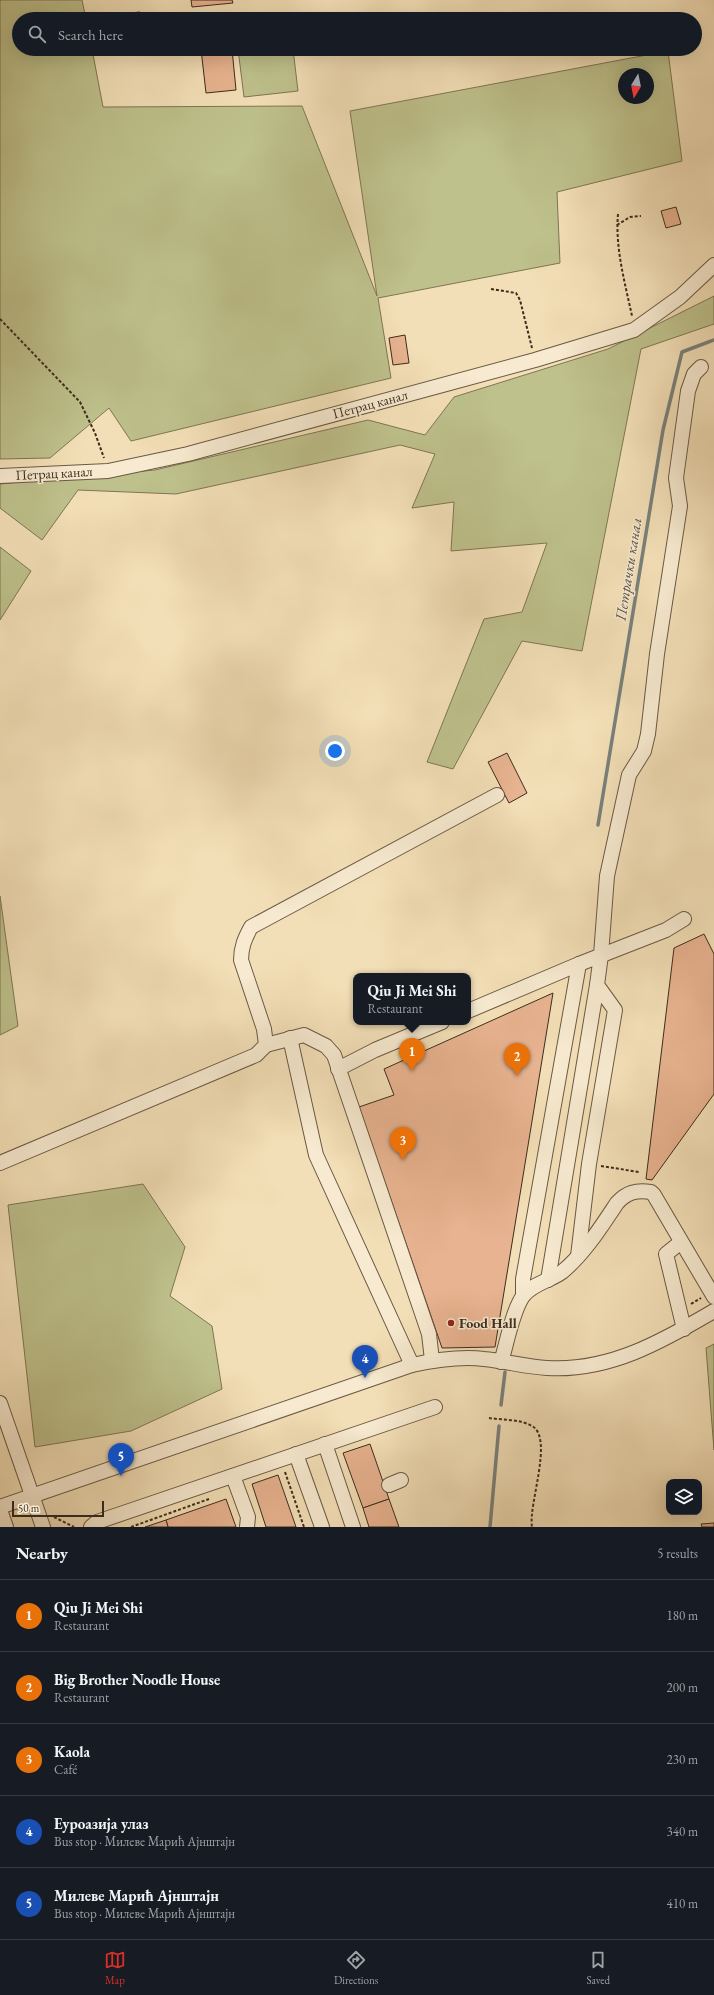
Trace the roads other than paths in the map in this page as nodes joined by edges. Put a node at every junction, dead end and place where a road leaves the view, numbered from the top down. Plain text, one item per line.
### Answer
1 (714, 265) edge
2 (701, 367) dead end
3 (0, 476) edge
4 (497, 795) dead end
5 (684, 919) dead end
6 (601, 955) junction
7 (579, 964) junction
8 (597, 985) junction
9 (471, 1010) edge
10 (435, 1025) edge
11 (290, 1038) junction
12 (266, 1045) junction
13 (338, 1069) junction
14 (0, 1163) edge
15 (681, 1242) junction
16 (578, 1256) junction
17 (548, 1280) junction
18 (712, 1295) edge
19 (523, 1296) junction
20 (714, 1311) edge
21 (684, 1329) junction
22 (432, 1360) junction
23 (501, 1362) junction
24 (412, 1365) junction
25 (0, 1403) edge
26 (435, 1406) dead end
27 (325, 1444) junction
28 (296, 1454) junction
29 (233, 1476) junction
30 (32, 1496) junction
31 (0, 1509) edge
32 (6, 1527) edge
33 (43, 1527) edge
34 (91, 1527) edge
35 (247, 1527) edge
36 (322, 1527) edge
37 (353, 1527) edge

1 - 3 street, Петрац канал
2 - 6 street
4 - 12 street
5 - 6 street
6 - 7 street
6 - 8 street
7 - 9 street
7 - 19 street
8 - 16 street
8 - 17 street
10 - 13 street
11 - 12 street
11 - 13 street
11 - 24 street
12 - 14 street
13 - 22 street
15 - 16 street
15 - 18 street
15 - 21 street
16 - 17 street
17 - 19 street
19 - 23 street
20 - 21 street
21 - 23 street
22 - 23 street
22 - 24 street
24 - 30 street
25 - 30 street
26 - 27 street
27 - 28 street
27 - 37 street
28 - 29 street
28 - 36 street
29 - 34 street
29 - 35 street
30 - 31 street
30 - 33 street
31 - 32 street

